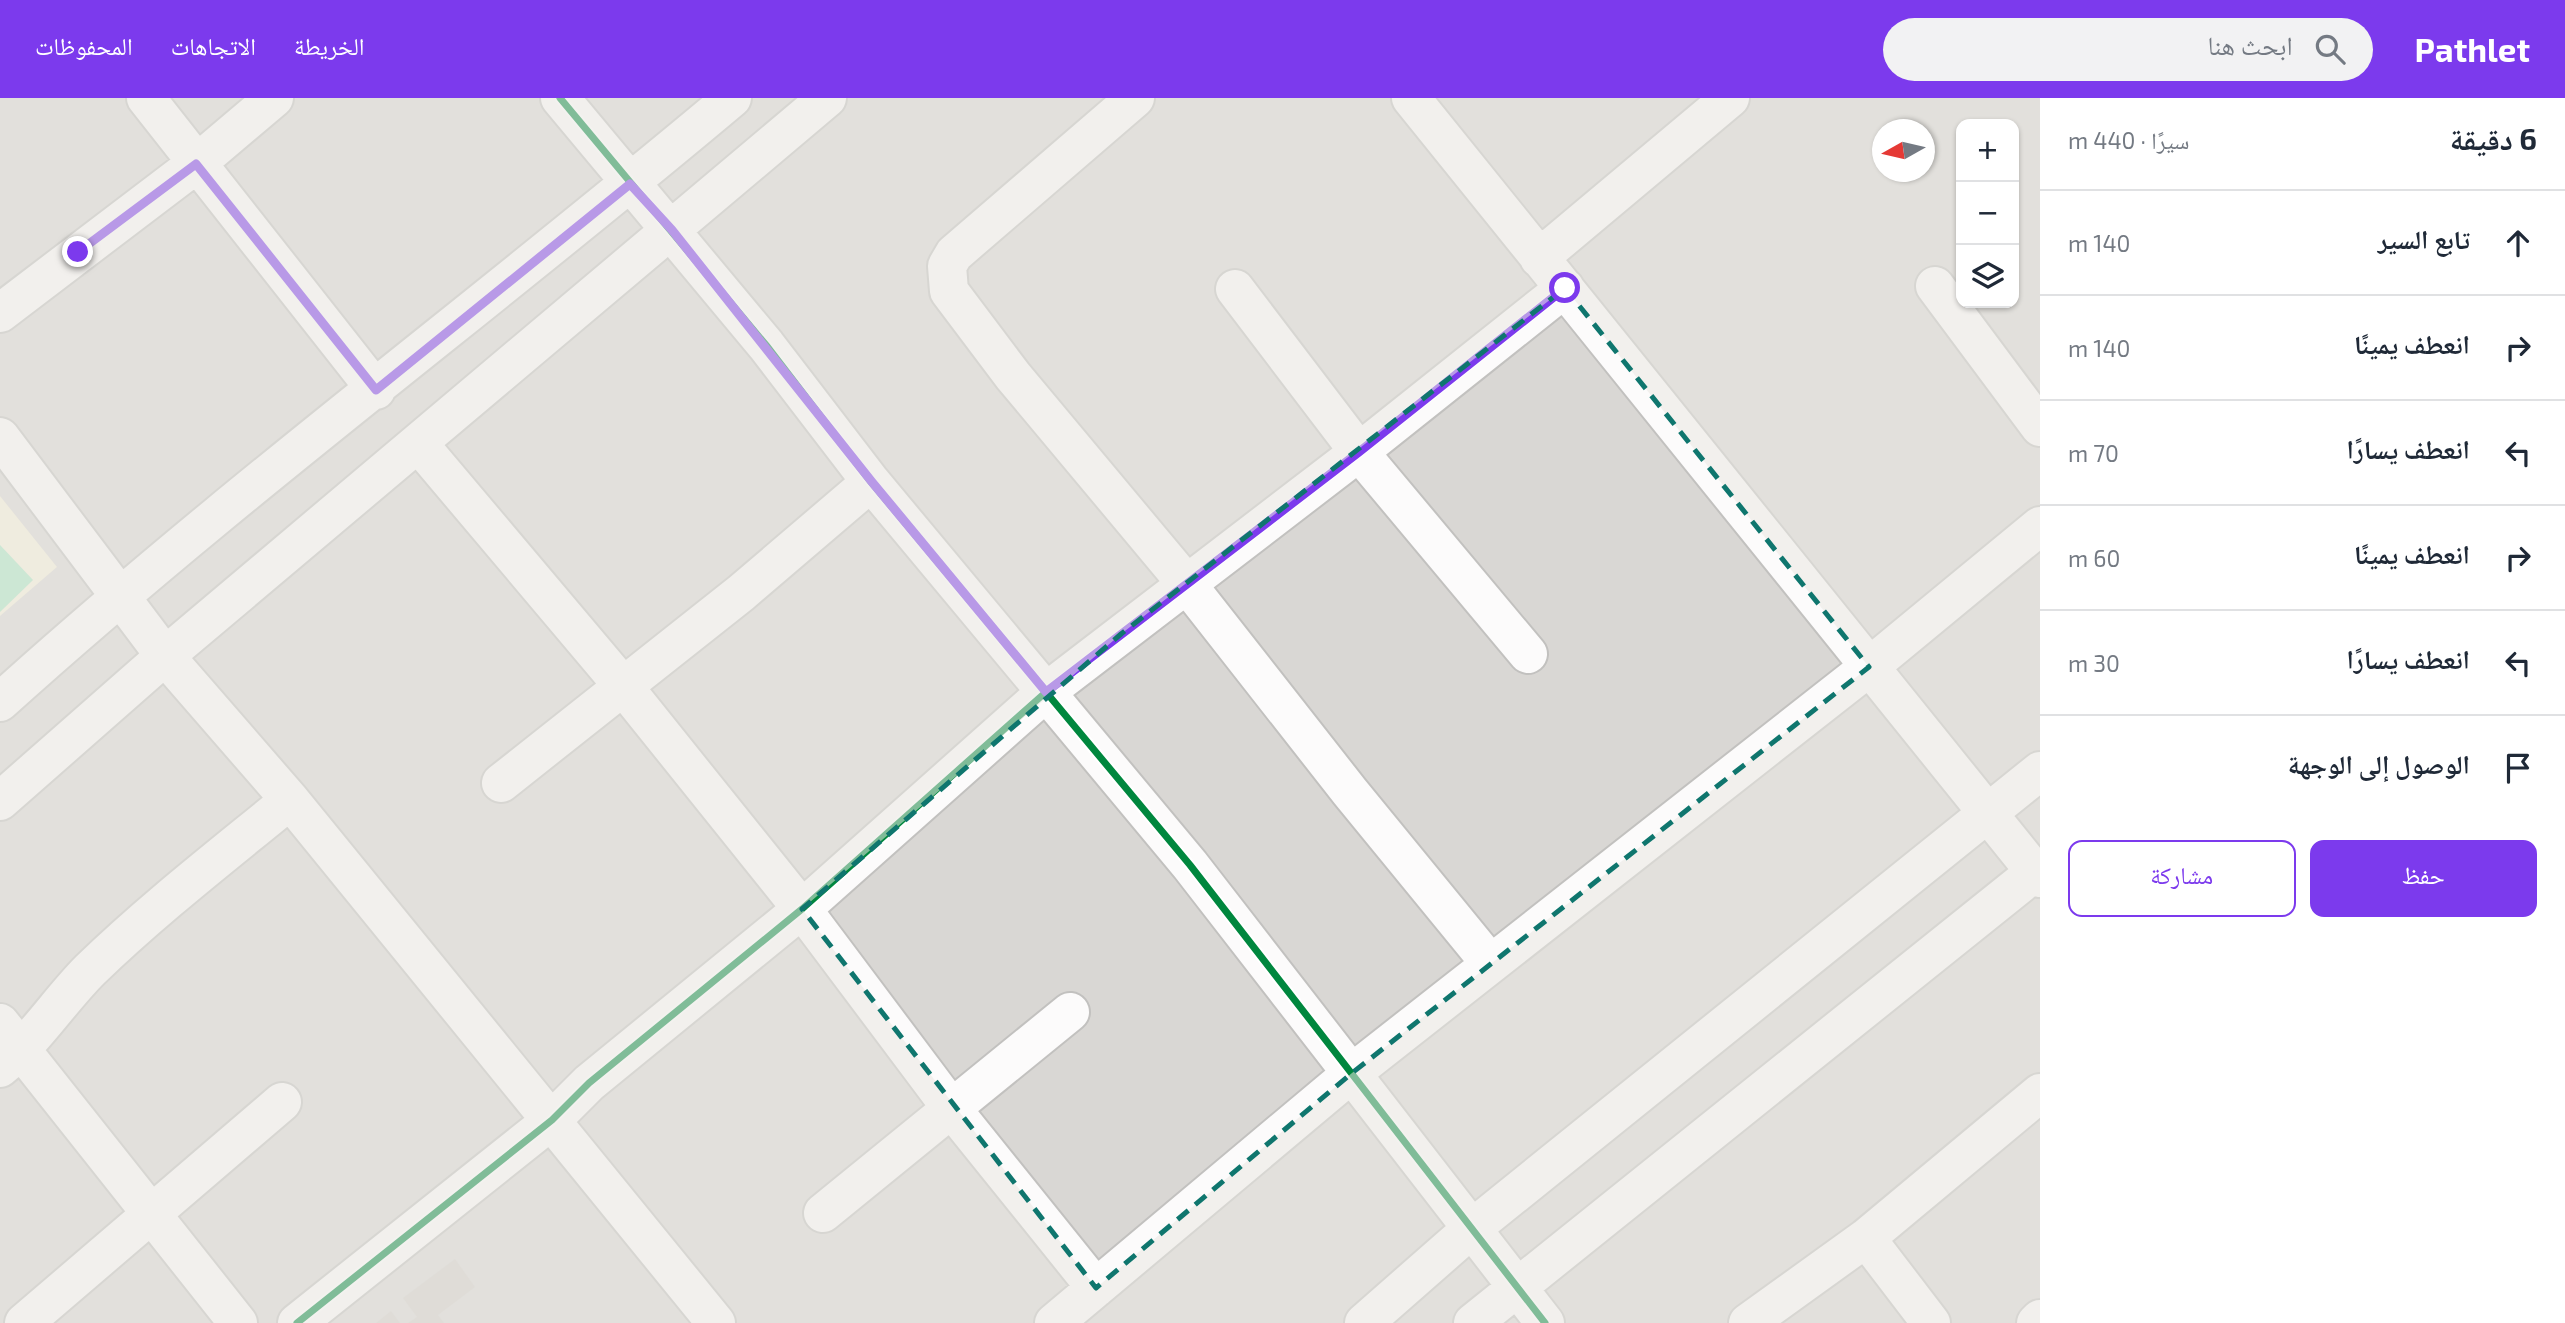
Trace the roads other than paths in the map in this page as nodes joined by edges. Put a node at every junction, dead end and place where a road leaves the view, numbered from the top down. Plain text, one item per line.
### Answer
1 (146, 98) edge
2 (274, 98) edge
3 (560, 98) edge
4 (732, 98) edge
5 (827, 98) edge
6 (1135, 98) edge
7 (1411, 98) edge
8 (1730, 98) edge
9 (196, 164) junction
10 (630, 184) junction
11 (672, 230) junction
12 (1539, 258) junction
13 (1935, 286) dead end
14 (1565, 288) junction
15 (1236, 289) dead end
16 (0, 313) edge
17 (376, 390) junction
18 (2040, 427) edge
19 (0, 437) edge
20 (418, 443) junction
21 (1359, 452) junction
22 (872, 482) junction
23 (2040, 526) edge
24 (1186, 583) junction
25 (118, 596) junction
26 (1528, 654) dead end
27 (165, 656) junction
28 (1869, 667) junction
29 (623, 686) junction
30 (1046, 692) junction
31 (0, 702) edge
32 (2040, 771) edge
33 (501, 783) dead end
34 (290, 800) junction
35 (0, 801) edge
36 (1986, 814) junction
37 (2038, 872) edge
38 (802, 909) junction
39 (1490, 963) junction
40 (1070, 1012) dead end
41 (7, 1047) edge
42 (1352, 1073) junction
43 (2040, 1093) edge
44 (282, 1102) dead end
45 (952, 1109) junction
46 (552, 1120) junction
47 (823, 1213) dead end
48 (150, 1214) junction
49 (1470, 1230) junction
50 (1866, 1238) junction
51 (1096, 1288) junction
52 (1517, 1288) junction
53 (2040, 1319) edge
54 (24, 1323) edge
55 (238, 1323) edge
56 (297, 1323) edge
57 (716, 1323) edge
58 (1054, 1323) edge
59 (1364, 1323) edge
60 (1473, 1323) edge
61 (1545, 1323) edge
62 (1748, 1323) edge
63 (1931, 1323) edge
64 (2035, 1323) edge

1 - 9 street
2 - 9 street
3 - 10 street
4 - 10 street
5 - 11 street
6 - 24 street
7 - 12 street
8 - 12 street
9 - 16 street
9 - 17 street
10 - 11 street
10 - 17 street
11 - 20 street
11 - 22 street
12 - 14 street
13 - 18 street
14 - 21 street
14 - 28 street
15 - 21 street
17 - 25 street
19 - 25 street
20 - 27 street
20 - 29 street
21 - 24 street
21 - 26 street
22 - 29 street
22 - 30 street
23 - 28 street
24 - 30 street
24 - 39 street
25 - 27 street
25 - 31 street
27 - 34 street
27 - 35 street
28 - 36 street
28 - 39 street
29 - 33 street
29 - 38 street
30 - 38 street
30 - 42 street
32 - 36 street
34 - 41 street
34 - 46 street
36 - 37 street
36 - 49 street
37 - 52 street
38 - 45 street
38 - 46 street
39 - 42 street
40 - 45 street
41 - 48 street
42 - 49 street
42 - 51 street
43 - 50 street
44 - 48 street
45 - 47 street
45 - 51 street
46 - 56 street
46 - 57 street
48 - 54 street
48 - 55 street
49 - 52 street
49 - 59 street
50 - 62 street
50 - 63 street
51 - 58 street
52 - 60 street
52 - 61 street
53 - 64 street

